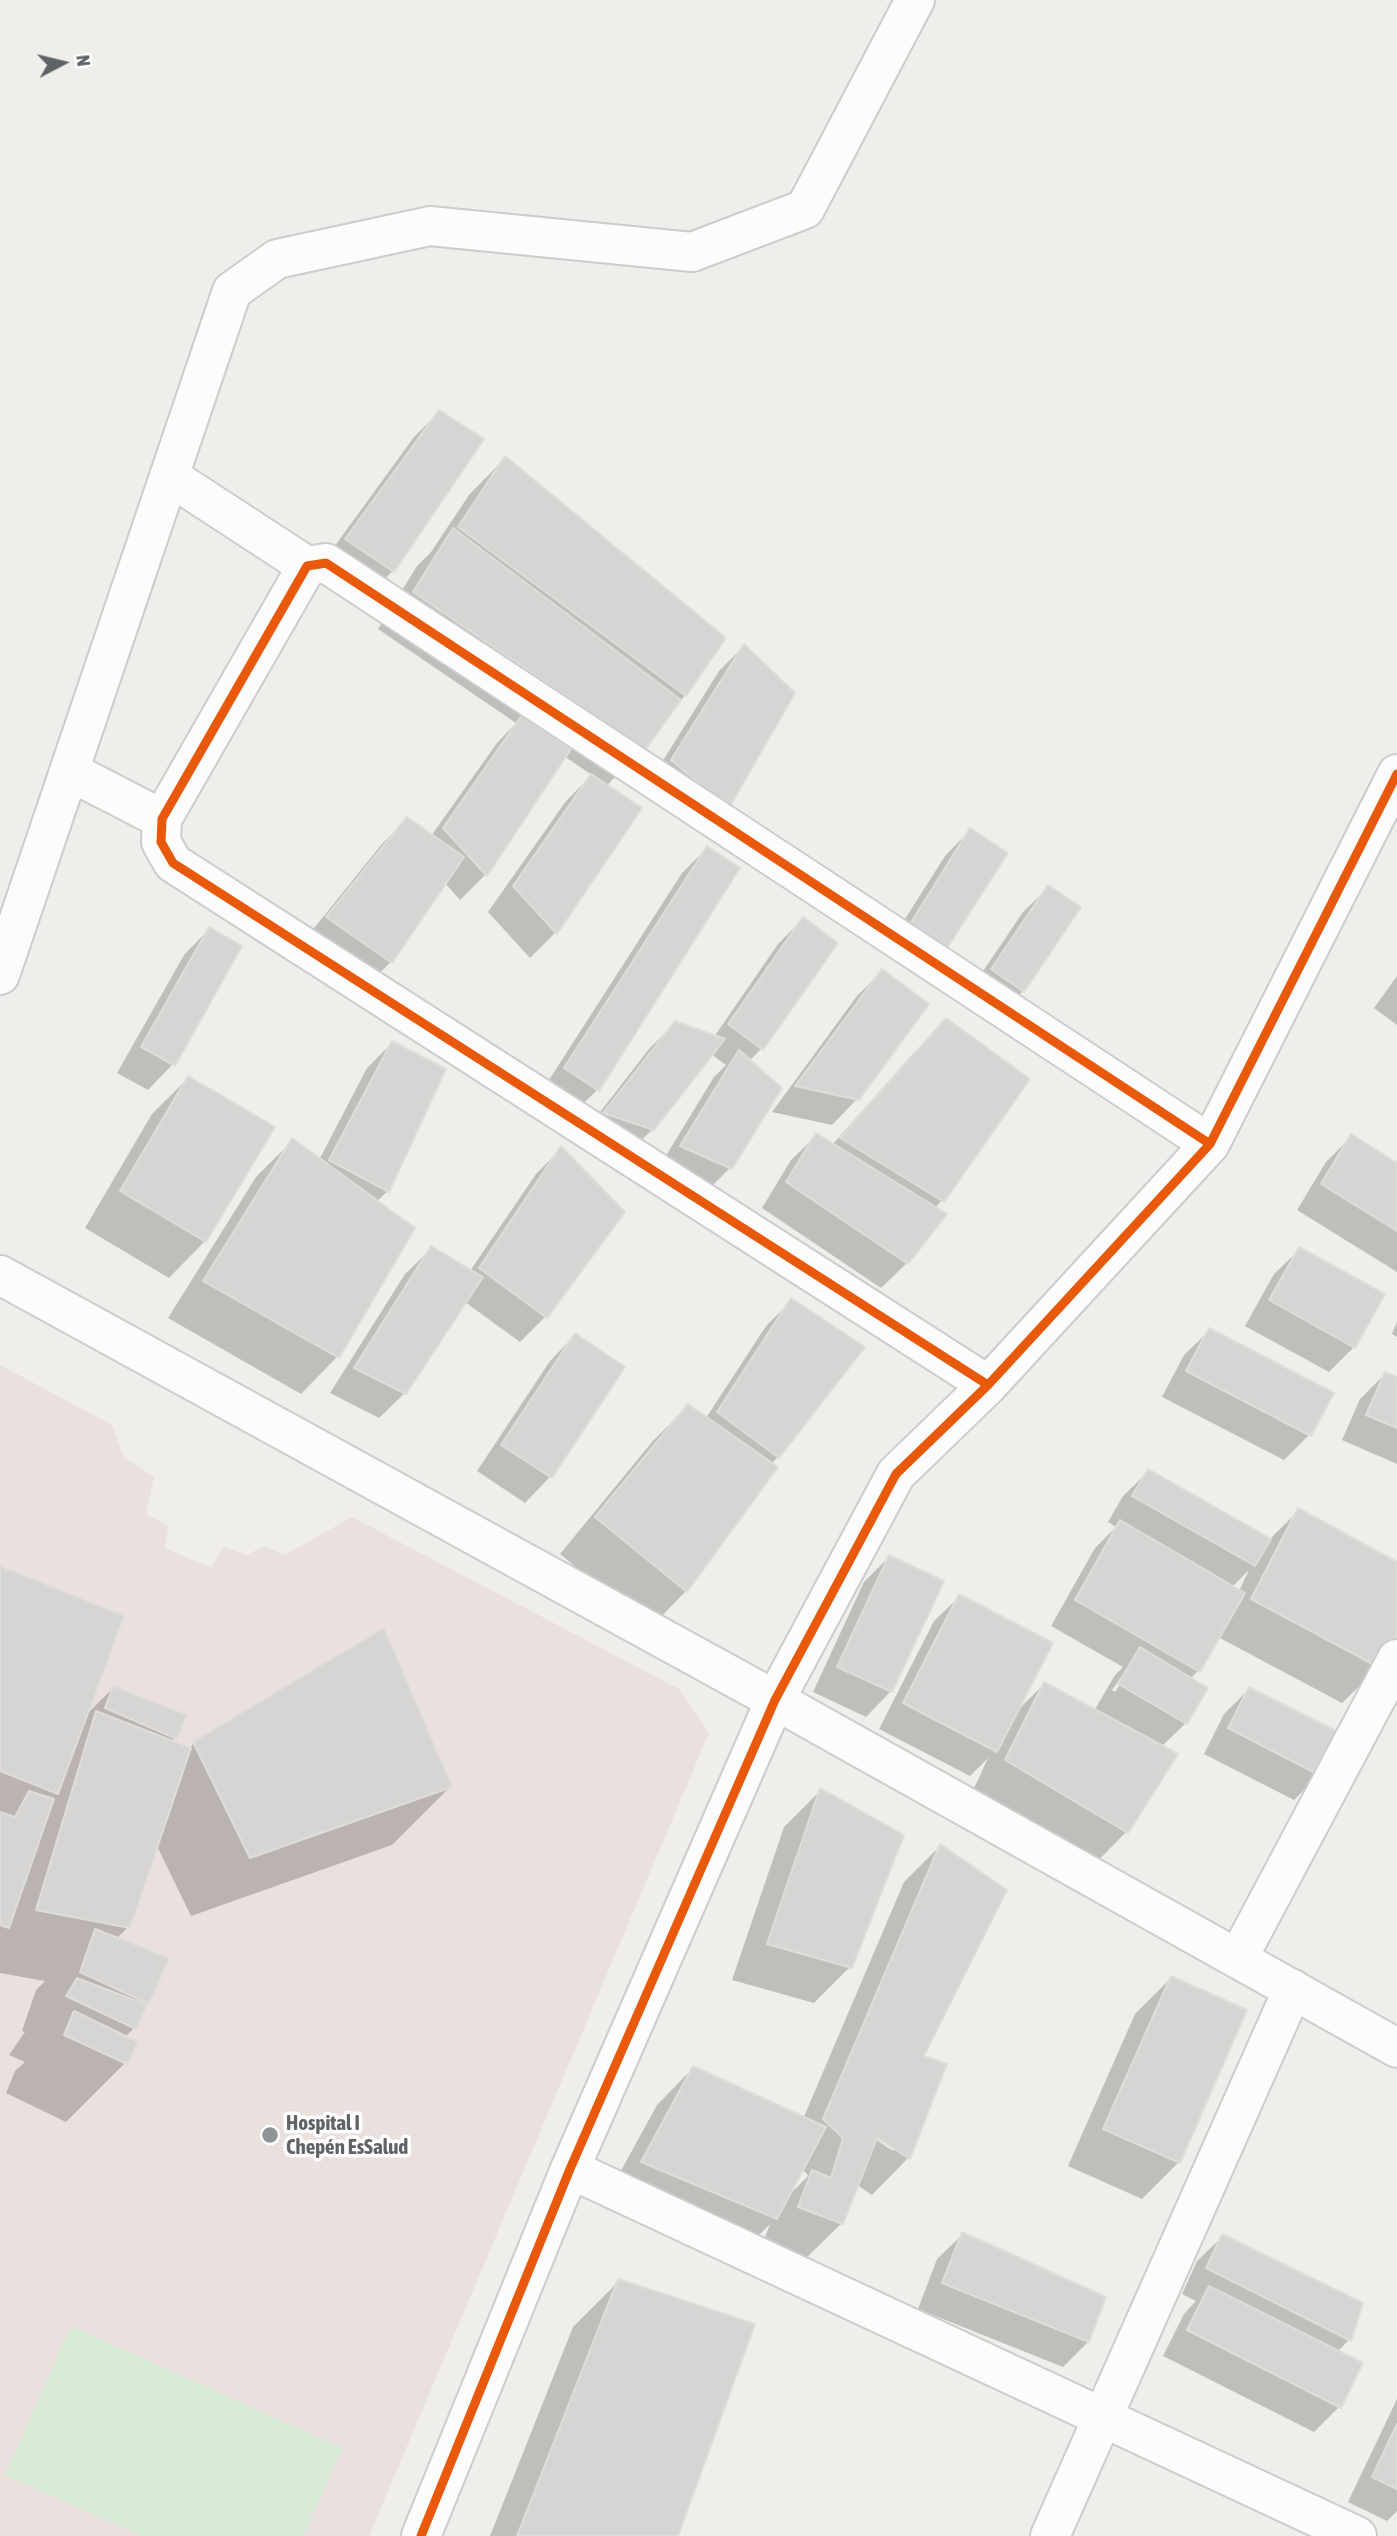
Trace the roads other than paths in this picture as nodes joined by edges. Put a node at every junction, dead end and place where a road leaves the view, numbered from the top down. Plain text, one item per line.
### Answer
1 (915, 0) edge
2 (169, 477) junction
3 (307, 566) junction
4 (69, 771) junction
5 (1397, 774) edge
6 (162, 819) junction
7 (0, 975) edge
8 (1210, 1144) junction
9 (0, 1275) edge
10 (988, 1385) junction
11 (1397, 1658) edge
12 (775, 1700) junction
13 (1238, 1958) junction
14 (1293, 1989) junction
15 (1397, 2048) edge
16 (570, 2169) junction
17 (1103, 2418) junction
18 (421, 2536) edge
19 (1050, 2536) edge
20 (1357, 2536) edge

1 - 2 street
2 - 3 street
2 - 4 street
3 - 6 street
3 - 8 street
4 - 6 street
4 - 7 street
5 - 8 street
6 - 10 street
8 - 10 street
9 - 12 street
10 - 12 street
11 - 13 street
12 - 13 street
12 - 16 street
13 - 14 street
14 - 15 street
14 - 17 street
16 - 17 street
16 - 18 street
17 - 19 street
17 - 20 street

